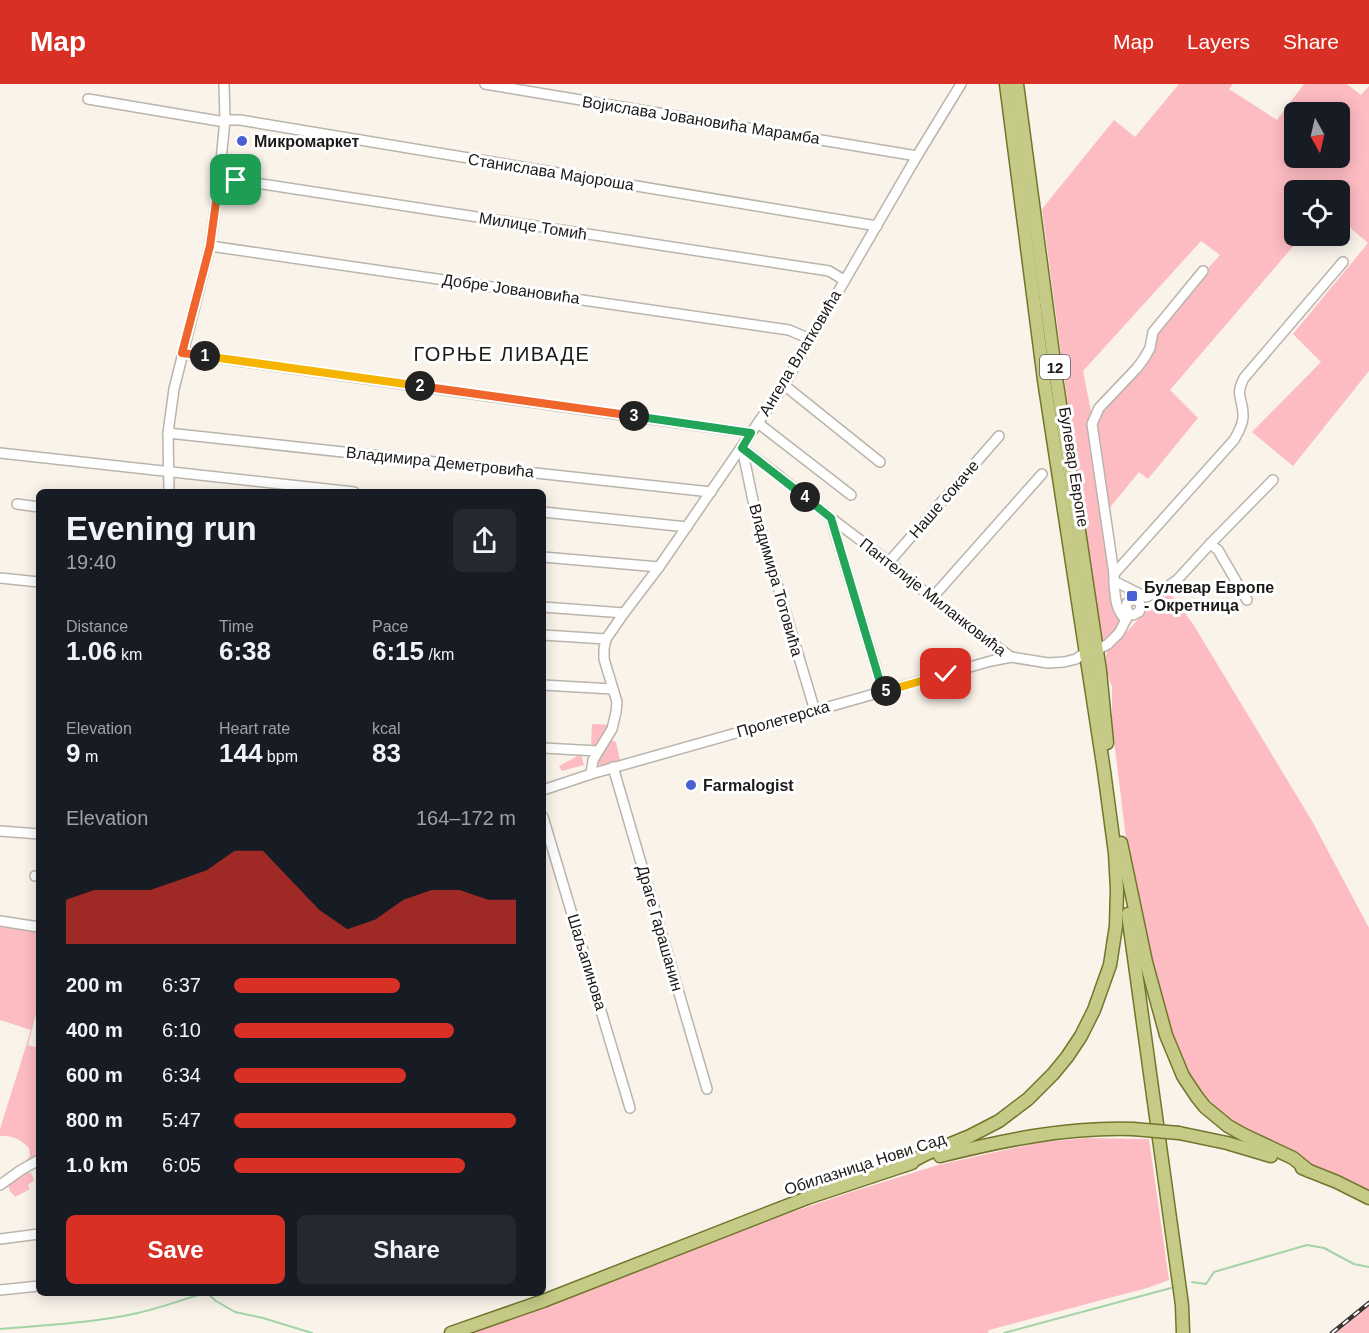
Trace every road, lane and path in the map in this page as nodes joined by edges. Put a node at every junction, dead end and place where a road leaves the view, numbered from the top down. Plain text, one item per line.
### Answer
1 (224, 84) edge
2 (485, 84) edge
3 (1006, 84) edge
4 (1017, 84) edge
5 (957, 85) edge
6 (88, 99) dead end
7 (225, 121) junction
8 (917, 156) junction
9 (219, 180) junction
10 (876, 226) junction
11 (210, 246) junction
12 (1343, 262) dead end
13 (1203, 271) dead end
14 (844, 280) junction
15 (810, 339) junction
16 (182, 353) junction
17 (784, 385) junction
18 (758, 423) junction
19 (168, 433) junction
20 (751, 433) junction
21 (999, 436) dead end
22 (742, 448) junction
23 (0, 453) edge
24 (880, 462) dead end
25 (168, 472) junction
26 (1042, 474) dead end
27 (1273, 480) dead end
28 (169, 489) edge
29 (326, 489) edge
30 (711, 492) junction
31 (851, 495) dead end
32 (17, 504) dead end
33 (36, 507) edge
34 (546, 512) edge
35 (831, 518) junction
36 (687, 527) junction
37 (1210, 544) junction
38 (546, 557) edge
39 (889, 562) junction
40 (659, 567) junction
41 (1114, 577) junction
42 (0, 578) edge
43 (36, 582) edge
44 (932, 598) junction
45 (1142, 599) junction
46 (1248, 600) dead end
47 (546, 607) edge
48 (624, 613) junction
49 (1128, 617) junction
50 (546, 635) edge
51 (606, 639) junction
52 (1091, 651) junction
53 (1011, 657) junction
54 (546, 685) edge
55 (612, 689) junction
56 (883, 692) junction
57 (815, 711) junction
58 (546, 748) edge
59 (598, 751) junction
60 (614, 767) junction
61 (591, 774) junction
62 (546, 789) edge
63 (546, 827) edge
64 (0, 831) edge
65 (36, 834) edge
66 (1118, 853) junction
67 (0, 921) edge
68 (36, 927) edge
69 (707, 1089) dead end
70 (630, 1108) dead end
71 (36, 1162) edge
72 (905, 1165) junction
73 (1309, 1171) junction
74 (0, 1185) edge
75 (1368, 1197) edge
76 (36, 1234) edge
77 (0, 1239) edge
78 (36, 1286) edge
79 (0, 1290) edge
80 (451, 1333) edge
81 (1183, 1333) edge

1 - 7 street
2 - 8 street, Војислава Јовановића Марамба
3 - 52 main road, Булевар Европе / 12
4 - 52 main road, Булевар Европе / 12
5 - 8 street, Ангела Влатковића
6 - 7 street, Станислава Мајороша
7 - 9 street
7 - 10 street, Станислава Мајороша
8 - 10 street, Ангела Влатковића
9 - 11 street
9 - 14 street, Милице Томић
10 - 14 street, Ангела Влатковића
11 - 15 street, Добре Јовановића
11 - 16 street
12 - 41 street
13 - 41 street
14 - 15 street, Ангела Влатковића
15 - 17 street, Ангела Влатковића
16 - 19 street
16 - 20 street
17 - 18 street, Ангела Влатковића
17 - 24 street
18 - 20 street, Ангела Влатковића
18 - 31 street
19 - 25 street
19 - 30 street, Владимира Деметровића
20 - 22 street, Ангела Влатковића
21 - 39 street, Наше сокаче
22 - 30 street, Ангела Влатковића
22 - 35 street, Пантелије Миланковића
22 - 57 street, Владимира Тотовића
23 - 25 street
25 - 28 street
25 - 29 street
26 - 44 street
27 - 37 street
30 - 36 street, Ангела Влатковића
32 - 33 street
34 - 36 street
35 - 39 street, Пантелије Миланковића
35 - 56 street
36 - 40 street, Ангела Влатковића
37 - 45 street
37 - 46 street
38 - 40 street
39 - 44 street, Пантелије Миланковића
40 - 48 street, Ангела Влатковића
41 - 45 street
41 - 49 street
42 - 43 street
44 - 53 street, Пантелије Миланковића
45 - 49 street, Пролетерска
47 - 48 street
48 - 51 street, Ангела Влатковића
49 - 52 street, Пролетерска
50 - 51 street
51 - 55 street
52 - 53 street, Пролетерска
52 - 66 main road, Булевар Европе / 12
53 - 56 street, Пролетерска
54 - 55 street
55 - 59 street
56 - 57 street, Пролетерска
57 - 60 street, Пролетерска
58 - 59 street
59 - 61 street
60 - 61 street, Пролетерска
60 - 69 street, Драге Гарашанин
61 - 62 street, Пролетерска
63 - 70 street, Шаљапинова
64 - 65 street
66 - 72 main road
66 - 73 main road
66 - 81 main road
67 - 68 street
71 - 74 street
72 - 73 main road, Обилазница Нови Сад, bridge
72 - 80 main road, Обилазница Нови Сад
73 - 75 main road, Обилазница Нови Сад
76 - 77 street
78 - 79 street

